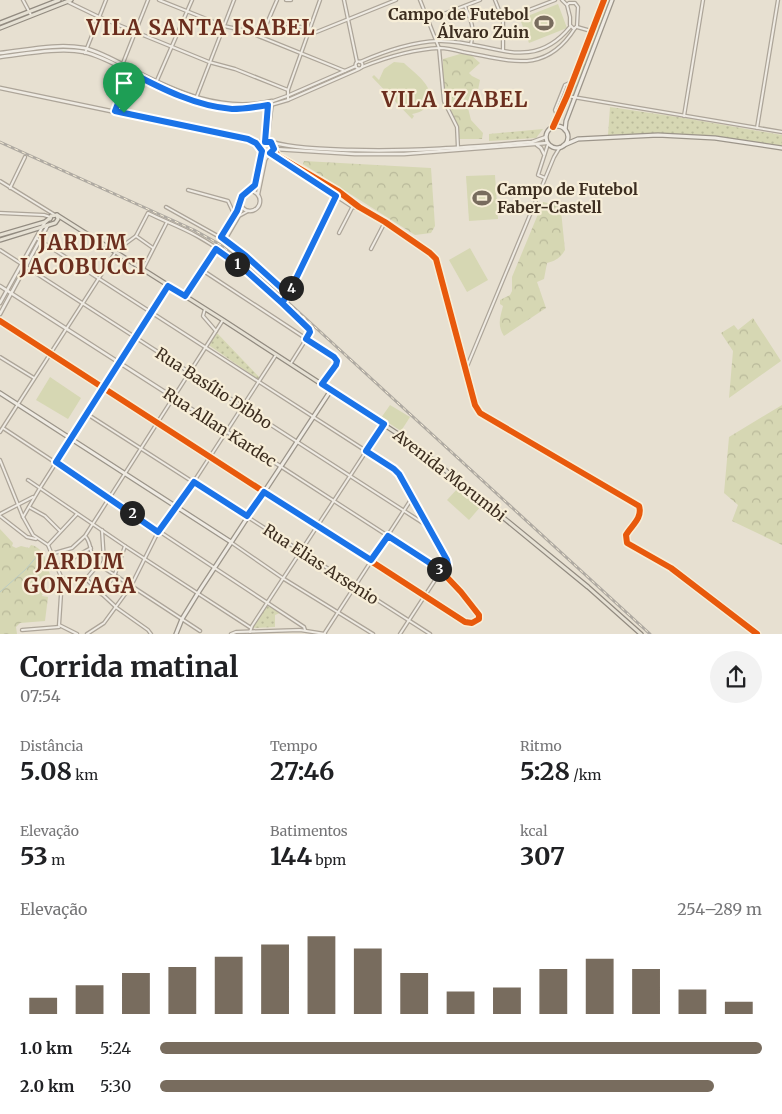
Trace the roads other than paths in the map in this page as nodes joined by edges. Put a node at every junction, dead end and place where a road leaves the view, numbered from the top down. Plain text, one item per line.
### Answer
1 (23, 0) edge
2 (59, 0) edge
3 (68, 0) edge
4 (106, 0) edge
5 (148, 0) edge
6 (159, 0) edge
7 (192, 0) edge
8 (234, 0) edge
9 (277, 0) edge
10 (286, 0) edge
11 (291, 0) edge
12 (320, 0) edge
13 (344, 0) edge
14 (396, 0) edge
15 (420, 0) edge
16 (480, 0) edge
17 (495, 0) edge
18 (555, 0) edge
19 (562, 0) edge
20 (579, 0) edge
21 (604, 0) edge
22 (612, 0) edge
23 (703, 0) edge
24 (778, 0) edge
25 (569, 3) edge
26 (465, 6) junction
27 (578, 7) junction
28 (29, 11) junction
29 (188, 12) junction
30 (31, 16) junction
31 (99, 16) junction
32 (348, 18) junction
33 (428, 20) junction
34 (503, 20) junction
35 (0, 23) edge
36 (287, 24) dead end
37 (224, 26) junction
38 (570, 27) junction
39 (0, 28) edge
40 (576, 28) junction
41 (310, 29) junction
42 (592, 31) junction
43 (136, 32) junction
44 (600, 34) junction
45 (309, 35) junction
46 (261, 37) junction
47 (437, 41) junction
48 (471, 44) junction
49 (587, 45) junction
50 (172, 47) junction
51 (594, 47) junction
52 (439, 48) junction
53 (86, 49) junction
54 (503, 50) junction
55 (84, 52) junction
56 (0, 53) edge
57 (302, 53) junction
58 (0, 57) edge
59 (209, 62) junction
60 (359, 62) junction
61 (122, 66) junction
62 (356, 66) junction
63 (362, 67) junction
64 (358, 69) junction
65 (130, 71) junction
66 (346, 71) junction
67 (572, 82) junction
68 (156, 84) junction
69 (0, 88) edge
70 (288, 90) junction
71 (287, 96) junction
72 (567, 96) junction
73 (575, 98) junction
74 (195, 99) junction
75 (288, 100) junction
76 (269, 103) junction
77 (115, 111) junction
78 (684, 116) junction
79 (558, 117) junction
80 (552, 127) junction
81 (757, 128) junction
82 (566, 132) junction
83 (782, 132) edge
84 (546, 137) junction
85 (248, 139) junction
86 (578, 139) junction
87 (267, 142) junction
88 (536, 144) junction
89 (548, 144) junction
90 (562, 146) junction
91 (458, 148) junction
92 (782, 148) edge
93 (262, 150) junction
94 (274, 150) junction
95 (269, 153) junction
96 (544, 154) junction
97 (25, 157) dead end
98 (545, 178) junction
99 (0, 181) edge
100 (10, 188) junction
101 (188, 190) dead end
102 (338, 191) junction
103 (247, 192) junction
104 (258, 196) junction
105 (336, 196) junction
106 (240, 202) junction
107 (355, 202) junction
108 (166, 207) dead end
109 (353, 207) junction
110 (359, 207) junction
111 (248, 211) junction
112 (0, 213) edge
113 (56, 215) junction
114 (235, 216) junction
115 (50, 217) junction
116 (167, 222) junction
117 (385, 222) junction
118 (56, 223) junction
119 (68, 223) junction
120 (46, 224) junction
121 (339, 233) dead end
122 (0, 235) edge
123 (136, 236) junction
124 (221, 237) junction
125 (36, 238) junction
126 (0, 240) edge
127 (224, 240) junction
128 (40, 241) junction
129 (154, 248) junction
130 (216, 249) junction
131 (372, 249) dead end
132 (0, 250) edge
133 (116, 253) junction
134 (22, 264) junction
135 (26, 266) junction
136 (142, 270) junction
137 (202, 270) junction
138 (99, 278) junction
139 (0, 286) edge
140 (168, 286) junction
141 (7, 290) junction
142 (11, 292) junction
143 (288, 294) junction
144 (185, 296) junction
145 (0, 303) edge
146 (82, 303) junction
147 (282, 303) junction
148 (205, 309) junction
149 (152, 312) junction
150 (0, 314) edge
151 (223, 320) junction
152 (0, 321) edge
153 (67, 328) junction
154 (216, 331) junction
155 (136, 337) junction
156 (306, 339) junction
157 (206, 347) junction
158 (50, 353) junction
159 (276, 355) junction
160 (0, 357) edge
161 (120, 362) junction
162 (290, 364) junction
163 (466, 369) junction
164 (190, 372) junction
165 (34, 378) junction
166 (259, 382) junction
167 (322, 384) junction
168 (104, 388) junction
169 (331, 390) junction
170 (0, 393) edge
171 (173, 397) junction
172 (17, 404) junction
173 (242, 406) junction
174 (87, 414) junction
175 (313, 417) junction
176 (157, 422) junction
177 (384, 424) junction
178 (3, 428) junction
179 (226, 431) junction
180 (0, 432) edge
181 (71, 439) junction
182 (297, 442) junction
183 (140, 448) junction
184 (366, 451) junction
185 (210, 456) junction
186 (0, 460) edge
187 (56, 462) junction
188 (280, 466) junction
189 (124, 473) junction
190 (351, 476) junction
191 (28, 480) dead end
192 (194, 482) junction
193 (40, 488) junction
194 (264, 492) junction
195 (35, 496) junction
196 (109, 498) junction
197 (412, 498) junction
198 (334, 500) junction
199 (18, 505) junction
200 (177, 507) junction
201 (29, 508) junction
202 (404, 511) junction
203 (78, 513) junction
204 (0, 515) edge
205 (247, 516) junction
206 (23, 517) junction
207 (93, 523) junction
208 (318, 526) junction
209 (428, 526) junction
210 (102, 530) junction
211 (60, 532) junction
212 (158, 532) junction
213 (85, 536) junction
214 (388, 536) junction
215 (38, 539) junction
216 (231, 542) junction
217 (48, 545) junction
218 (125, 546) junction
219 (91, 548) junction
220 (301, 552) junction
221 (51, 554) junction
222 (144, 558) junction
223 (371, 560) junction
224 (97, 566) junction
225 (101, 566) junction
226 (57, 567) junction
227 (214, 568) junction
228 (439, 569) junction
229 (443, 572) junction
230 (439, 574) junction
231 (114, 575) junction
232 (284, 578) junction
233 (62, 579) junction
234 (86, 579) junction
235 (131, 586) junction
236 (354, 586) junction
237 (198, 593) junction
238 (101, 594) junction
239 (424, 595) junction
240 (267, 603) junction
241 (116, 606) junction
242 (338, 611) junction
243 (182, 619) junction
244 (408, 621) junction
245 (60, 627) junction
246 (251, 628) junction
247 (22, 630) dead end
248 (305, 630) junction
249 (200, 631) dead end
250 (250, 632) junction
251 (266, 632) edge
252 (245, 633) edge
253 (76, 634) edge
254 (87, 634) edge
255 (150, 634) edge
256 (178, 634) edge
257 (231, 634) edge
258 (323, 634) edge
259 (373, 634) edge
260 (400, 634) edge
261 (430, 634) edge
262 (641, 634) edge
263 (757, 634) edge

1 - 28 street
2 - 28 main road
3 - 30 main road
3 - 31 street
4 - 31 street
5 - 43 street
6 - 29 street
7 - 29 street
8 - 37 street
9 - 46 street
10 - 11 street
12 - 41 street
13 - 32 street
14 - 32 street
15 - 33 street
16 - 26 street
17 - 34 street
18 - 34 street
19 - 25 street
20 - 27 street
21 - 42 main road
22 - 44 main road
23 - 78 street
24 - 81 street
25 - 27 street
25 - 38 street
26 - 33 street
26 - 48 street
27 - 40 street
28 - 30 street
28 - 35 main road
29 - 37 street
29 - 50 street
30 - 39 main road
31 - 43 street
31 - 53 street
32 - 45 street
32 - 60 street
33 - 47 street
34 - 54 street
36 - 41 street
37 - 46 street
37 - 59 street
38 - 40 street
38 - 54 street
40 - 42 street
40 - 52 street
41 - 45 street
42 - 44 main road
42 - 49 main road
43 - 50 street
43 - 61 street
44 - 51 main road
45 - 57 street
46 - 57 street
47 - 48 street
47 - 52 street
47 - 60 street
48 - 54 street
49 - 51 main road
49 - 67 main road
50 - 59 street
50 - 68 street
51 - 73 main road
52 - 63 street
52 - 91 street
53 - 55 street
53 - 56 street
53 - 61 street
55 - 58 street
55 - 61 street
57 - 66 street
57 - 70 street
59 - 70 street
59 - 74 street
60 - 62 street
60 - 63 street
61 - 65 street
62 - 64 street
62 - 66 street
63 - 64 street
64 - 75 street
65 - 68 street
65 - 77 street
66 - 71 street
67 - 72 main road
67 - 79 street
68 - 74 street
69 - 77 street
70 - 71 street
71 - 75 street
71 - 76 street
72 - 73 street
72 - 79 main road
73 - 78 street
73 - 82 main road
74 - 76 street
75 - 76 street
76 - 87 street
77 - 85 street
78 - 81 street
79 - 80 main road
80 - 82 main road
80 - 84 main road
81 - 83 street
82 - 86 main road
82 - 90 main road
84 - 89 main road
84 - 91 street
85 - 87 street
85 - 93 street
86 - 90 main road
86 - 92 main road
87 - 91 street
87 - 93 street
87 - 94 street
88 - 89 street
88 - 94 street
88 - 96 street
89 - 90 main road
89 - 96 street
90 - 98 street
93 - 95 street
93 - 103 street
94 - 95 street
94 - 102 street
95 - 104 street
95 - 105 street
96 - 98 street
97 - 100 street
98 - 163 street
99 - 100 street, Avenida Morumbi
100 - 113 street, Avenida Morumbi
101 - 114 street
102 - 105 street
102 - 107 street
103 - 104 street
103 - 106 street
104 - 111 street
105 - 109 street
105 - 143 street
106 - 111 street
106 - 114 street
107 - 109 street
107 - 110 street
108 - 124 street
109 - 110 street
109 - 121 street
110 - 117 street
111 - 127 street
112 - 115 street
113 - 115 main road
113 - 118 main road
113 - 119 main road, Avenida Morumbi
114 - 124 street
115 - 118 main road
115 - 120 main road
116 - 123 street
116 - 129 street
116 - 130 street
117 - 131 street
117 - 163 street
118 - 119 main road, Avenida Morumbi
118 - 120 main road
119 - 133 main road, Avenida Morumbi
120 - 122 main road
120 - 125 street
120 - 126 main road
120 - 128 street
123 - 129 street
123 - 133 street
124 - 127 street
125 - 128 street
125 - 134 street
127 - 143 street
128 - 135 street
128 - 138 street
129 - 136 street
130 - 137 street
130 - 147 street
132 - 134 street, Rua Basílio Dibbo
133 - 136 main road, Avenida Morumbi
133 - 138 street
134 - 135 street, Rua Basílio Dibbo
134 - 141 street
135 - 142 street
135 - 146 street, Rua Basílio Dibbo
136 - 140 main road, Avenida Morumbi
137 - 144 street
137 - 156 street
138 - 146 street
138 - 149 street
139 - 141 street, Rua Allan Kardec
140 - 144 main road, Avenida Morumbi
140 - 149 street
141 - 142 street, Rua Allan Kardec
141 - 145 street
142 - 150 street
142 - 153 street, Rua Allan Kardec
143 - 147 street
144 - 148 main road, Avenida Morumbi
146 - 153 street
146 - 155 street, Rua Basílio Dibbo
147 - 156 street
148 - 151 main road, Avenida Morumbi
148 - 154 street
149 - 155 street
149 - 157 street
151 - 154 street
151 - 159 main road, Avenida Morumbi
152 - 158 street
153 - 158 street
153 - 161 street, Rua Allan Kardec
154 - 157 street
155 - 161 street
155 - 164 street, Rua Basílio Dibbo
156 - 162 street
156 - 167 street
157 - 164 street
157 - 166 street
158 - 165 street
158 - 168 street
159 - 162 main road, Avenida Morumbi
159 - 166 street
160 - 165 street
161 - 168 street
161 - 171 street, Rua Allan Kardec
162 - 167 main road, Avenida Morumbi
163 - 263 street
164 - 171 street
164 - 173 street, Rua Basílio Dibbo
165 - 172 street
166 - 173 street
166 - 175 street
167 - 169 main road, Avenida Morumbi
168 - 174 street
168 - 176 street
169 - 175 main road
169 - 177 main road, Avenida Morumbi
170 - 172 main road
171 - 176 street
171 - 179 street, Rua Allan Kardec
172 - 178 street
172 - 181 main road
173 - 179 street
173 - 182 street, Rua Basílio Dibbo
174 - 181 street
174 - 183 street, Rua Elias Arsenio
175 - 182 main road
175 - 184 street
176 - 183 street
176 - 185 street
177 - 184 street
177 - 262 main road, Avenida Morumbi
178 - 180 street
178 - 187 street
179 - 185 street
179 - 188 street, Rua Allan Kardec
181 - 187 street
181 - 189 main road
182 - 188 main road
182 - 190 street, Rua Basílio Dibbo
183 - 189 street
183 - 192 street, Rua Elias Arsenio
184 - 190 street
184 - 197 street
185 - 192 street
185 - 194 street
186 - 199 street
187 - 193 street
187 - 196 street
188 - 194 main road
188 - 198 street, Rua Allan Kardec
189 - 196 street
189 - 200 main road
190 - 198 street
190 - 202 street, Rua Basílio Dibbo
191 - 193 street
192 - 200 street
192 - 205 street, Rua Elias Arsenio
193 - 195 street
193 - 203 street
194 - 205 main road
194 - 208 street
195 - 199 street
195 - 201 street
196 - 207 street
196 - 212 street
197 - 202 street
197 - 209 street
198 - 208 street
198 - 214 street, Rua Allan Kardec
199 - 204 street
199 - 206 street
200 - 212 street
200 - 216 main road
201 - 206 street
201 - 211 street
202 - 209 street, Rua Basílio Dibbo
202 - 214 street
203 - 207 street
203 - 211 street
204 - 215 street
205 - 216 main road
205 - 220 street, Rua Elias Arsenio
206 - 215 street
207 - 210 street
207 - 213 street
208 - 220 street
208 - 223 street
209 - 229 street
210 - 218 street
210 - 225 street
211 - 217 street
212 - 222 street
212 - 227 street
213 - 219 street
213 - 221 street
214 - 223 street
214 - 228 street, Rua Allan Kardec
215 - 217 street
216 - 227 main road
216 - 232 street
217 - 221 street
218 - 222 street
218 - 231 street
219 - 224 street
219 - 226 street
220 - 232 street
220 - 236 street, Rua Elias Arsenio
221 - 226 street
222 - 235 street
222 - 237 street
223 - 236 street
223 - 239 street
224 - 225 street
224 - 234 street
225 - 231 street
226 - 233 street
227 - 237 main road
227 - 240 street
228 - 229 street, Rua Allan Kardec
228 - 230 street
229 - 230 street
229 - 239 street
230 - 239 street
231 - 235 street
231 - 238 street
232 - 240 street
232 - 242 street
233 - 234 street
233 - 245 street
234 - 238 street
235 - 241 street
235 - 243 street
236 - 242 street
236 - 244 street, Rua Elias Arsenio
237 - 243 main road
237 - 246 street
238 - 241 street
239 - 244 street
240 - 246 street
240 - 248 street
241 - 254 street
241 - 255 street
242 - 258 street
242 - 259 street
243 - 249 street
243 - 256 main road
244 - 260 street
244 - 261 street, Rua Elias Arsenio
245 - 247 street
245 - 253 street
246 - 250 street
248 - 251 street
248 - 258 street
250 - 251 street
250 - 252 street
252 - 257 street

